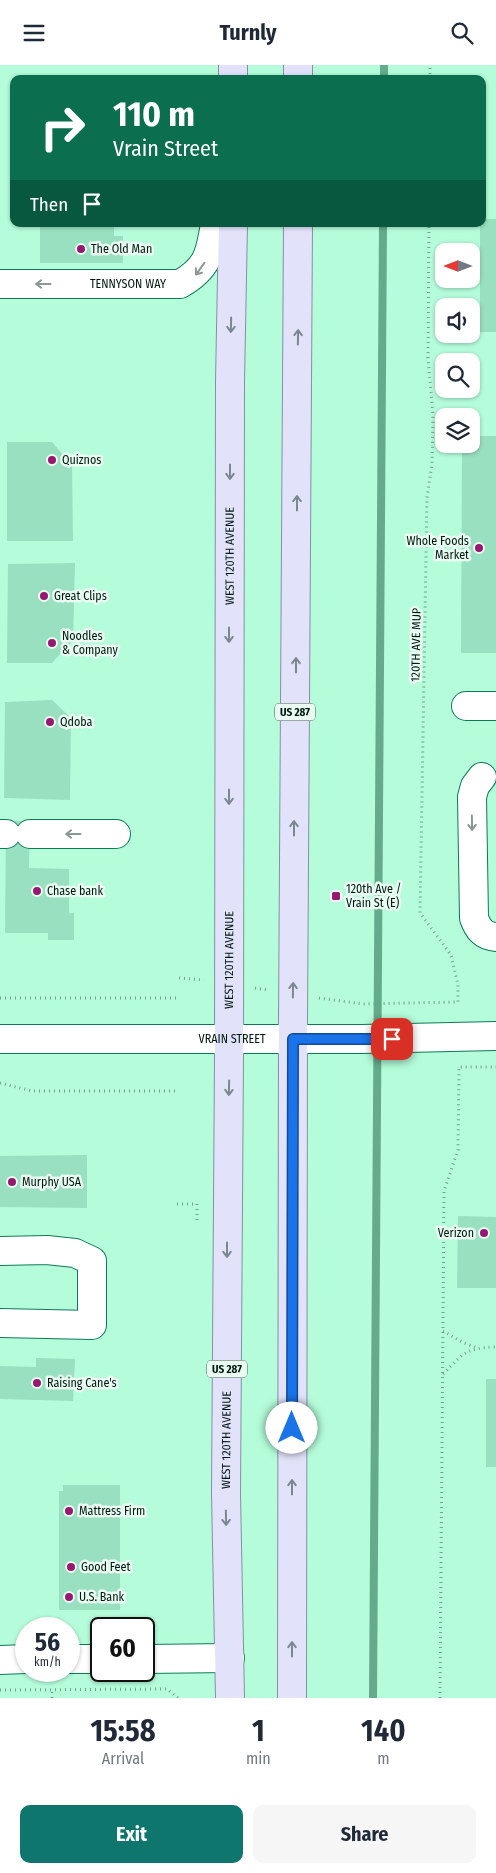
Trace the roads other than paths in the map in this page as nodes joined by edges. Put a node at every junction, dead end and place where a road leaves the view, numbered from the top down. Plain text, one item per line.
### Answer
1 (214, 227) edge
2 (232, 227) edge
3 (298, 227) edge
4 (0, 284) edge
5 (466, 706) dead end
6 (496, 706) edge
7 (482, 777) dead end
8 (12, 834) edge
9 (116, 834) dead end
10 (496, 937) edge
11 (496, 1037) edge
12 (0, 1039) edge
13 (229, 1039) junction
14 (293, 1039) junction
15 (0, 1251) edge
16 (0, 1323) edge
17 (0, 1659) edge
18 (15, 1659) edge
19 (155, 1660) edge
20 (230, 1664) junction
21 (230, 1698) edge
22 (241, 1698) edge
23 (292, 1698) edge

1 -> 4 street, TENNYSON WAY
2 -> 13 main road, WEST 120TH AVENUE / US 287
14 -> 3 main road, US 287
5 - 6 street
7 -> 10 street
9 -> 8 street
11 - 14 street, VRAIN STREET
12 - 13 street, VRAIN STREET
13 - 14 street, VRAIN STREET
13 -> 20 main road, WEST 120TH AVENUE / US 287
23 -> 14 main road, US 287
15 - 16 street
17 - 18 street
19 - 20 street
20 - 21 main road, WEST 120TH AVENUE / US 287
20 - 22 main road

